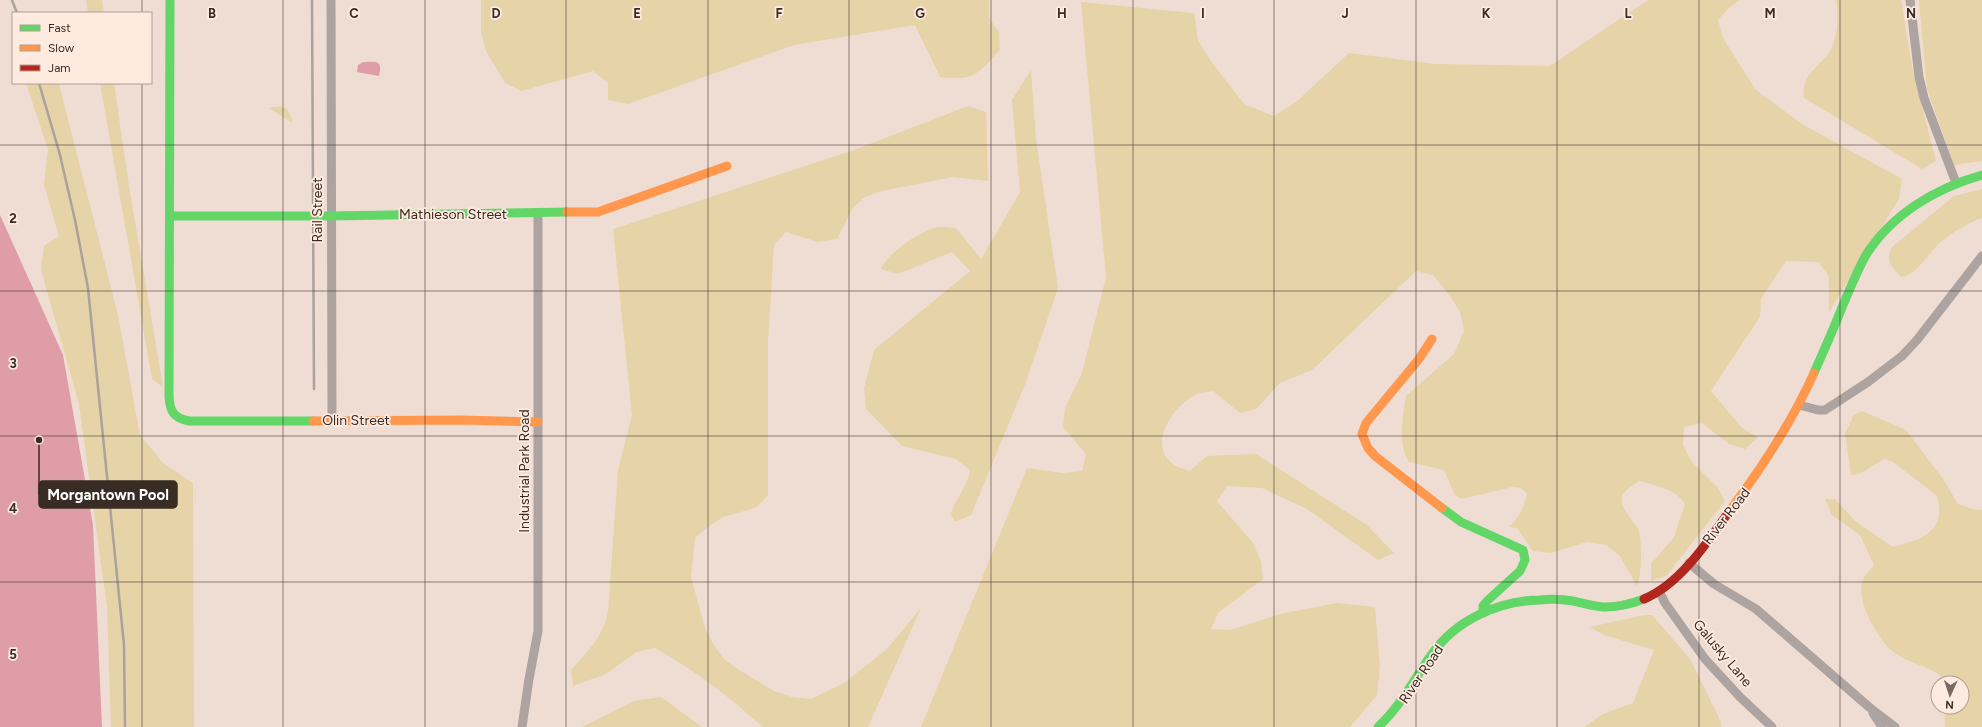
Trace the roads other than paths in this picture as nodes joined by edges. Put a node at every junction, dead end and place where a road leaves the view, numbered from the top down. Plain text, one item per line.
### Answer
1 (170, 0) edge
2 (331, 0) edge
3 (1910, 0) edge
4 (727, 166) dead end
5 (1982, 176) edge
6 (1956, 183) junction
7 (538, 214) junction
8 (171, 216) junction
9 (330, 216) junction
10 (1982, 256) edge
11 (1432, 339) dead end
12 (1799, 405) junction
13 (332, 420) junction
14 (538, 422) junction
15 (1689, 563) junction
16 (1659, 591) junction
17 (1483, 613) junction
18 (1869, 707) junction
19 (522, 727) edge
20 (1378, 727) edge
21 (1772, 727) edge
22 (1882, 727) edge
23 (1894, 727) edge

1 - 8 street
2 - 9 street, Rail Street
3 - 6 street
4 - 7 street, Mathieson Street
5 - 6 street, River Road
6 - 12 street, River Road
7 - 9 street, Mathieson Street
7 - 14 street, Industrial Park Road
8 - 9 street, Mathieson Street
8 - 13 street, Olin Street
9 - 13 street, Rail Street
10 - 12 street
11 - 17 street
12 - 15 street, River Road
13 - 14 street, Olin Street
14 - 19 street, Industrial Park Road
15 - 16 street, River Road
15 - 18 street
16 - 17 street, River Road
16 - 21 street, Galusky Lane
17 - 20 street, River Road
18 - 22 street
18 - 23 street

